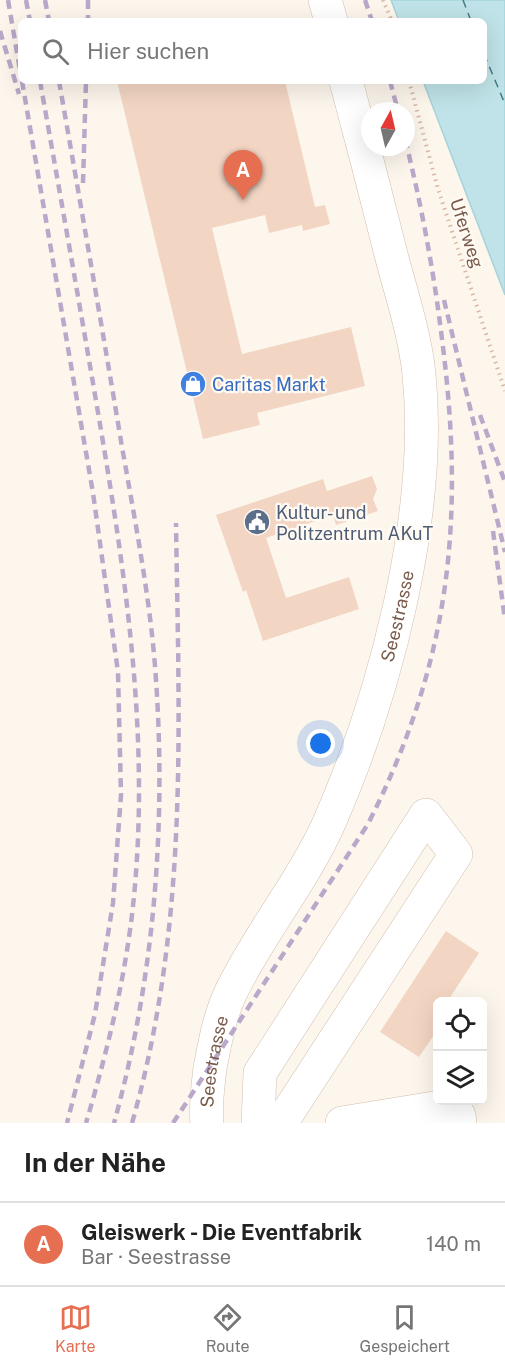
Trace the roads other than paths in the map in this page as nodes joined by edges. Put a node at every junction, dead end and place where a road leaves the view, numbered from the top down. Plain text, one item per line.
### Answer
1 (325, 0) edge
2 (330, 18) edge
3 (347, 84) edge
4 (217, 1121) edge
5 (258, 1123) edge
6 (281, 1123) edge
7 (342, 1123) edge
8 (460, 1123) edge

1 - 2 street
3 - 4 street, Seestrasse
5 - 6 street
7 - 8 street

